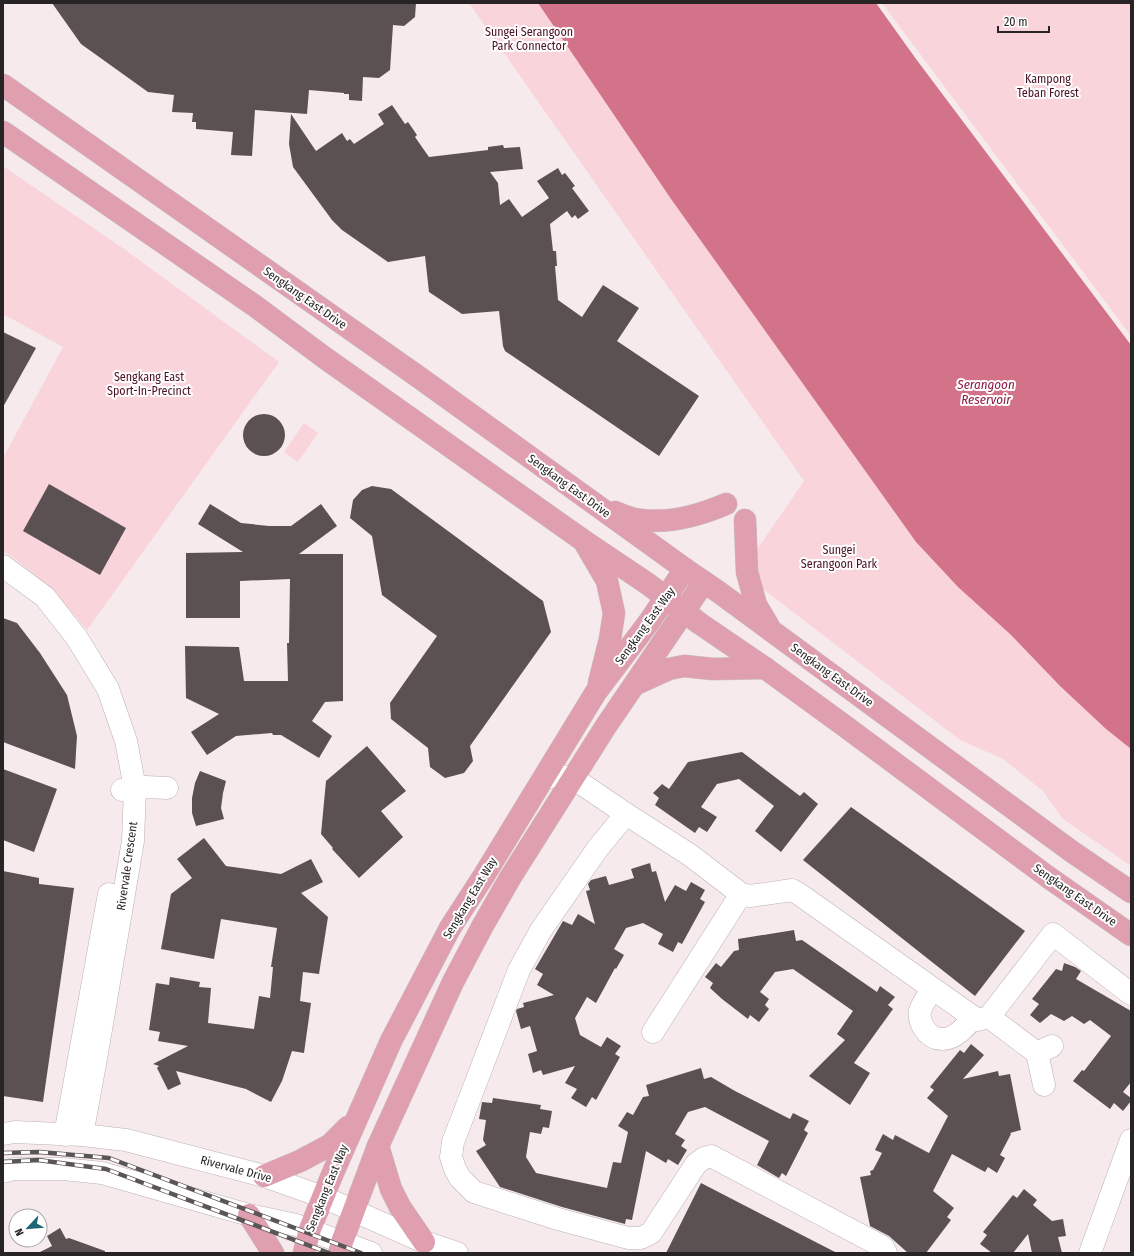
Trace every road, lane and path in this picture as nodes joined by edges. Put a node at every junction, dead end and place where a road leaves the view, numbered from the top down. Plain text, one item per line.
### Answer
1 (3, 85) edge
2 (3, 132) edge
3 (726, 504) dead end
4 (600, 508) junction
5 (746, 520) dead end
6 (584, 541) junction
7 (3, 566) edge
8 (685, 570) junction
9 (3, 582) edge
10 (704, 582) junction
11 (666, 597) junction
12 (684, 611) junction
13 (770, 629) junction
14 (765, 668) junction
15 (634, 686) junction
16 (596, 692) junction
17 (110, 714) junction
18 (573, 778) junction
19 (542, 780) junction
20 (167, 788) dead end
21 (128, 789) junction
22 (626, 814) junction
23 (1131, 892) edge
24 (741, 894) junction
25 (1131, 934) edge
26 (933, 989) junction
27 (1131, 994) edge
28 (981, 1017) junction
29 (653, 1032) dead end
30 (1044, 1084) dead end
31 (356, 1119) junction
32 (3, 1134) edge
33 (74, 1135) junction
34 (1131, 1140) edge
35 (378, 1146) junction
36 (3, 1172) edge
37 (264, 1176) junction
38 (323, 1197) junction
39 (353, 1211) junction
40 (249, 1215) junction
41 (310, 1229) junction
42 (424, 1242) junction
43 (340, 1247) edge
44 (273, 1253) edge
45 (304, 1253) edge
46 (371, 1253) edge
47 (457, 1253) edge
48 (886, 1253) edge
49 (1090, 1253) edge

1 - 4 main road, Sengkang East Drive
2 - 6 main road, Sengkang East Drive
3 - 4 main road
4 - 8 main road, Sengkang East Drive
5 - 13 main road
6 - 11 main road, Sengkang East Drive
6 - 16 main road
7 - 17 street, Rivervale Crescent
8 - 10 main road, Sengkang East Drive
8 - 11 main road, Sengkang East Way
9 - 17 street, Rivervale Crescent
10 - 12 main road, Sengkang East Way
10 - 13 main road, Sengkang East Drive
11 - 12 main road, Sengkang East Drive
11 - 16 main road, Sengkang East Way
12 - 14 main road, Sengkang East Drive
12 - 15 main road, Sengkang East Way
13 - 23 main road, Sengkang East Drive
14 - 15 main road
14 - 25 main road, Sengkang East Drive
15 - 18 main road, Sengkang East Way
16 - 19 main road, Sengkang East Way
17 - 21 street, Rivervale Crescent
18 - 19 street
18 - 22 street
18 - 35 main road, Sengkang East Way
19 - 31 main road, Sengkang East Way
20 - 21 street
21 - 33 street, Rivervale Crescent
22 - 24 street
22 - 48 street
24 - 26 street
24 - 29 street
26 - 28 street
26 - 28 street
27 - 28 street
28 - 30 street
31 - 37 main road
31 - 38 main road, Sengkang East Way
32 - 33 street, Rivervale Drive
33 - 37 street, Rivervale Drive
34 - 49 street
35 - 39 main road, Sengkang East Way
35 - 42 main road
36 - 40 street
37 - 38 street, Rivervale Drive
38 - 39 street, Rivervale Drive
38 - 41 main road, Sengkang East Way
39 - 42 street, Rivervale Drive
39 - 43 main road, Sengkang East Way
40 - 41 street
40 - 44 main road
41 - 43 street
41 - 45 main road, Sengkang East Way
42 - 47 street, Rivervale Drive
43 - 46 street

